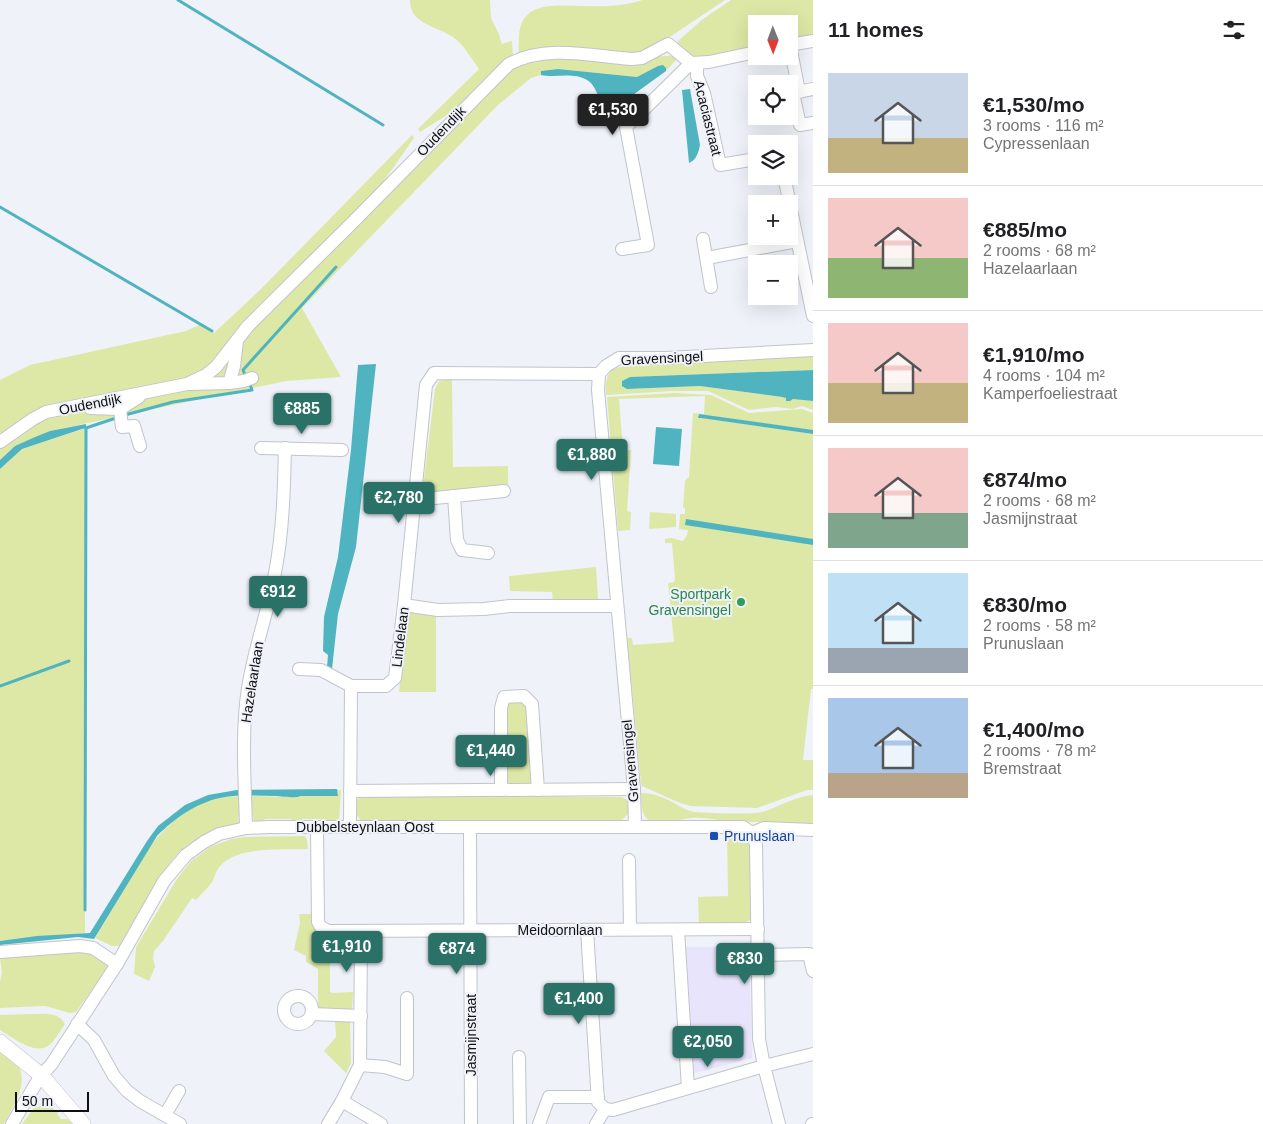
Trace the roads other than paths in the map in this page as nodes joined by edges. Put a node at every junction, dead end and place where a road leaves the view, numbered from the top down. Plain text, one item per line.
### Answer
1 (813, 41) edge
2 (798, 44) edge
3 (748, 53) edge
4 (694, 63) junction
5 (794, 65) edge
6 (813, 89) edge
7 (799, 92) junction
8 (813, 123) edge
9 (748, 161) edge
10 (703, 239) dead end
11 (776, 245) edge
12 (798, 245) edge
13 (622, 249) dead end
14 (707, 258) junction
15 (710, 287) dead end
16 (813, 316) edge
17 (238, 339) junction
18 (813, 350) edge
19 (600, 374) junction
20 (248, 379) dead end
21 (229, 383) junction
22 (187, 384) junction
23 (145, 392) junction
24 (78, 406) junction
25 (120, 414) junction
26 (0, 442) edge
27 (140, 446) dead end
28 (261, 448) dead end
29 (285, 448) junction
30 (342, 450) dead end
31 (504, 491) dead end
32 (454, 496) junction
33 (415, 500) junction
34 (488, 553) dead end
35 (404, 605) junction
36 (618, 606) junction
37 (299, 669) dead end
38 (351, 686) junction
39 (634, 789) junction
40 (501, 790) junction
41 (538, 790) junction
42 (350, 791) junction
43 (350, 826) junction
44 (317, 827) junction
45 (470, 827) junction
46 (635, 827) junction
47 (246, 828) junction
48 (813, 830) edge
49 (752, 833) junction
50 (628, 860) dead end
51 (630, 929) junction
52 (758, 929) junction
53 (470, 930) junction
54 (587, 930) junction
55 (678, 930) junction
56 (361, 931) junction
57 (0, 952) edge
58 (811, 953) edge
59 (758, 955) junction
60 (117, 964) junction
61 (813, 971) edge
62 (407, 998) dead end
63 (312, 1014) dead end
64 (361, 1016) junction
65 (77, 1024) junction
66 (0, 1042) edge
67 (813, 1054) edge
68 (519, 1057) dead end
69 (360, 1065) junction
70 (764, 1066) junction
71 (41, 1075) junction
72 (688, 1088) junction
73 (179, 1091) dead end
74 (598, 1097) junction
75 (342, 1101) junction
76 (605, 1109) junction
77 (165, 1115) junction
78 (12, 1124) edge
79 (83, 1124) edge
80 (180, 1124) edge
81 (328, 1124) edge
82 (381, 1124) edge
83 (471, 1124) edge
84 (520, 1124) edge
85 (538, 1124) edge
86 (596, 1124) edge
87 (779, 1124) edge

1 - 2 street
3 - 4 street
4 - 9 street, Acaciastraat
4 - 13 street
4 - 17 street, Oudendijk
5 - 7 street
6 - 7 street
7 - 8 street
10 - 14 street
11 - 14 street
12 - 16 street
14 - 15 street
17 - 21 street
17 - 22 street, Oudendijk
18 - 19 street, Gravensingel
19 - 33 street, Lindelaan
19 - 36 street, Gravensingel
20 - 21 street, Oudendijk
21 - 22 street, Oudendijk
22 - 23 street, Oudendijk
23 - 24 street, Oudendijk
23 - 25 street
24 - 25 street
24 - 26 street, Oudendijk
25 - 27 street
28 - 29 street
29 - 30 street
29 - 47 street, Hazelaarlaan
31 - 32 street
32 - 33 street
32 - 34 street
33 - 35 street, Lindelaan
35 - 36 street
35 - 38 street, Lindelaan
36 - 39 street, Gravensingel
37 - 38 street
38 - 42 street
39 - 41 street
39 - 46 street, Gravensingel
40 - 41 street
40 - 41 street
40 - 42 street
42 - 43 street
43 - 44 street, Dubbelsteynlaan Oost
43 - 45 street, Dubbelsteynlaan Oost
44 - 47 street, Dubbelsteynlaan Oost
44 - 56 street, Meidoornlaan
45 - 46 street, Dubbelsteynlaan Oost
45 - 53 street, Jasmijnstraat
46 - 49 street, Dubbelsteynlaan Oost
47 - 60 street, Dubbelsteynlaan Oost
48 - 49 street, Dubbelsteynlaan Oost
49 - 52 street
50 - 51 street
51 - 54 street, Meidoornlaan
51 - 55 street, Meidoornlaan
52 - 55 street, Meidoornlaan
52 - 59 street
53 - 54 street, Meidoornlaan
53 - 56 street, Meidoornlaan
53 - 83 street, Jasmijnstraat
54 - 74 street
55 - 72 street
56 - 64 street
57 - 60 street
58 - 59 street
58 - 61 street
59 - 70 street
60 - 65 street, Dubbelsteynlaan Oost
62 - 69 street
63 - 64 street
64 - 69 street
65 - 71 street, Dubbelsteynlaan Oost
65 - 77 street
66 - 71 main road
67 - 70 street
68 - 84 street
69 - 75 street
70 - 72 street
70 - 87 street
71 - 78 street, Dubbelsteynlaan Oost
71 - 79 main road
72 - 76 street
73 - 77 street
74 - 76 street
74 - 85 street
75 - 81 street
75 - 82 street
76 - 86 street
77 - 80 street

